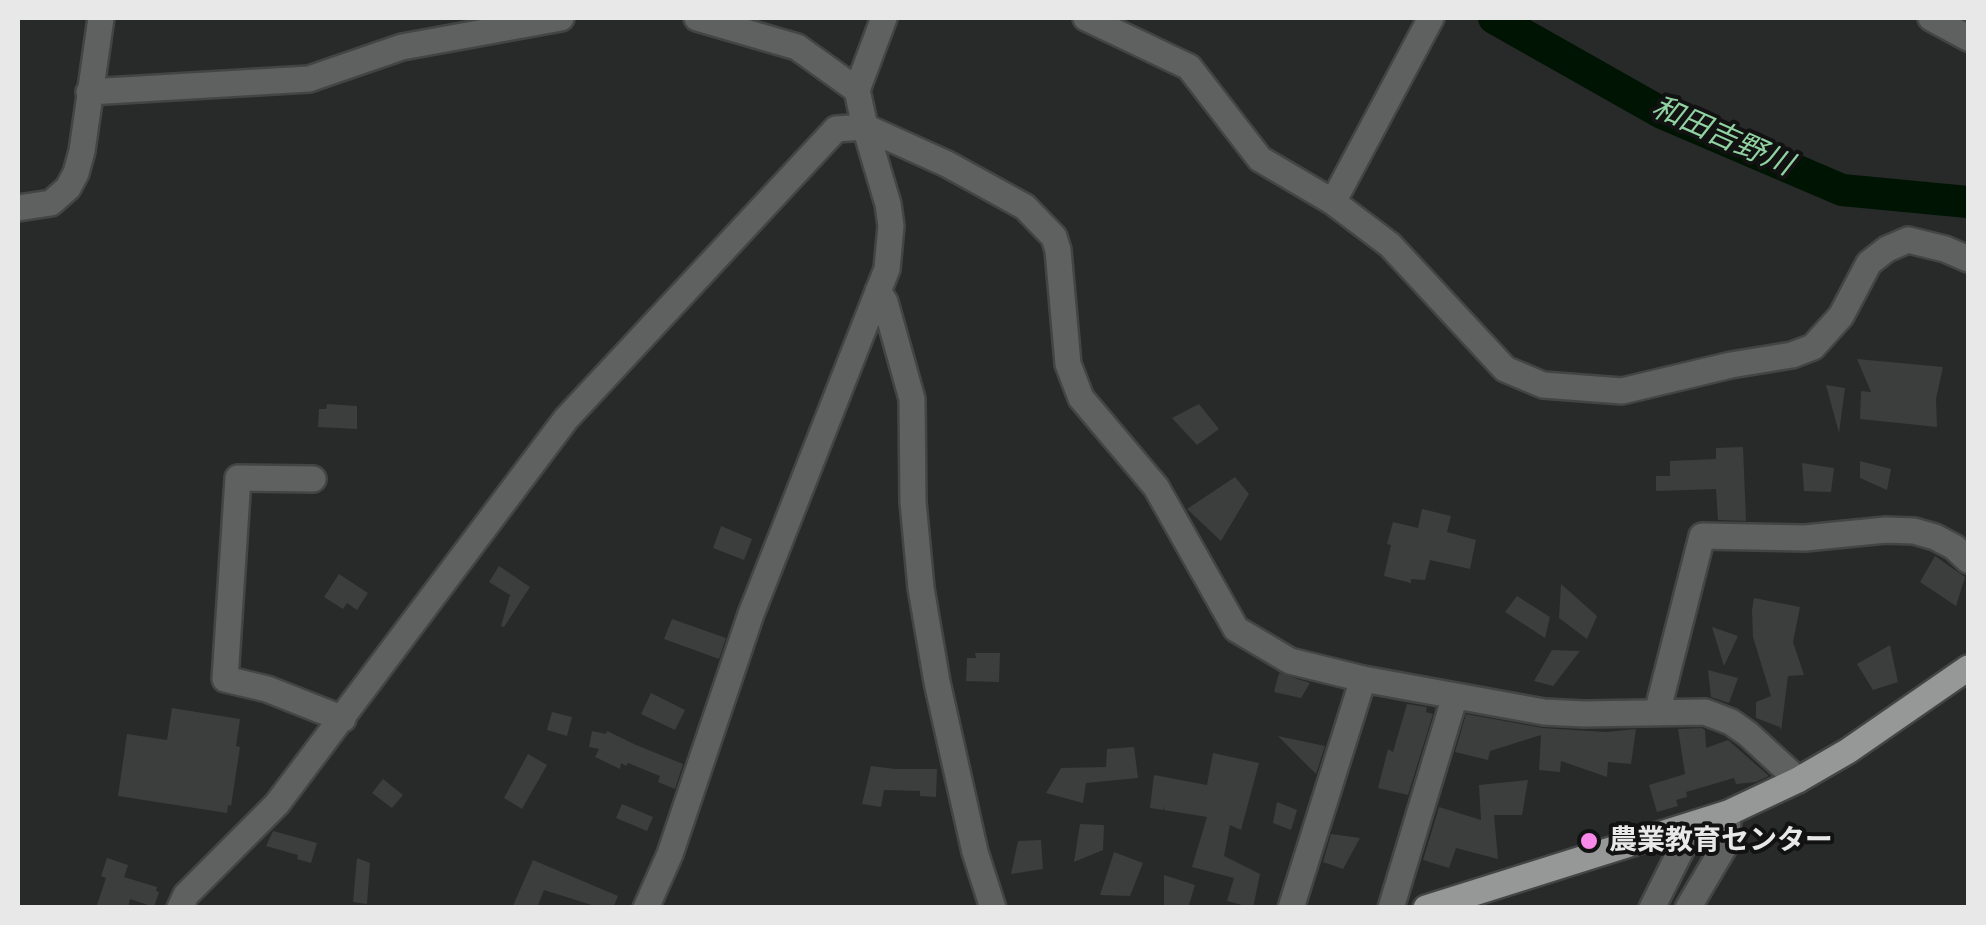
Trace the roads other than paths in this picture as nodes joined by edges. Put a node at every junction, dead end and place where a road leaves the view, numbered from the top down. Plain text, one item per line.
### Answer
1 (102, 18) edge
2 (561, 18) edge
3 (696, 18) edge
4 (884, 18) edge
5 (1086, 18) edge
6 (1431, 18) edge
7 (1932, 18) edge
8 (1968, 38) edge
9 (857, 90) junction
10 (89, 92) junction
11 (865, 127) junction
12 (1333, 202) junction
13 (18, 208) edge
14 (1968, 258) edge
15 (878, 291) junction
16 (312, 479) dead end
17 (1968, 560) edge
18 (1968, 668) edge
19 (1363, 679) junction
20 (1455, 696) junction
21 (1657, 713) junction
22 (342, 719) junction
23 (1798, 780) junction
24 (1728, 813) junction
25 (1687, 827) junction
26 (180, 908) edge
27 (646, 908) edge
28 (993, 908) edge
29 (1291, 908) edge
30 (1390, 908) edge
31 (1426, 908) edge
32 (1652, 908) edge
33 (1688, 908) edge

1 - 10 street
2 - 10 street
3 - 9 street
4 - 9 street
5 - 12 street
6 - 12 street
7 - 8 street
9 - 11 street
10 - 13 street
11 - 15 street
11 - 19 street
11 - 22 street
12 - 14 street
15 - 27 street
15 - 28 street
16 - 22 street
17 - 21 street
18 - 23 main road
19 - 20 street
19 - 29 street
20 - 21 street
20 - 30 street
21 - 23 street
22 - 26 street
23 - 24 main road
24 - 25 main road
24 - 33 street
25 - 31 main road
25 - 32 street

